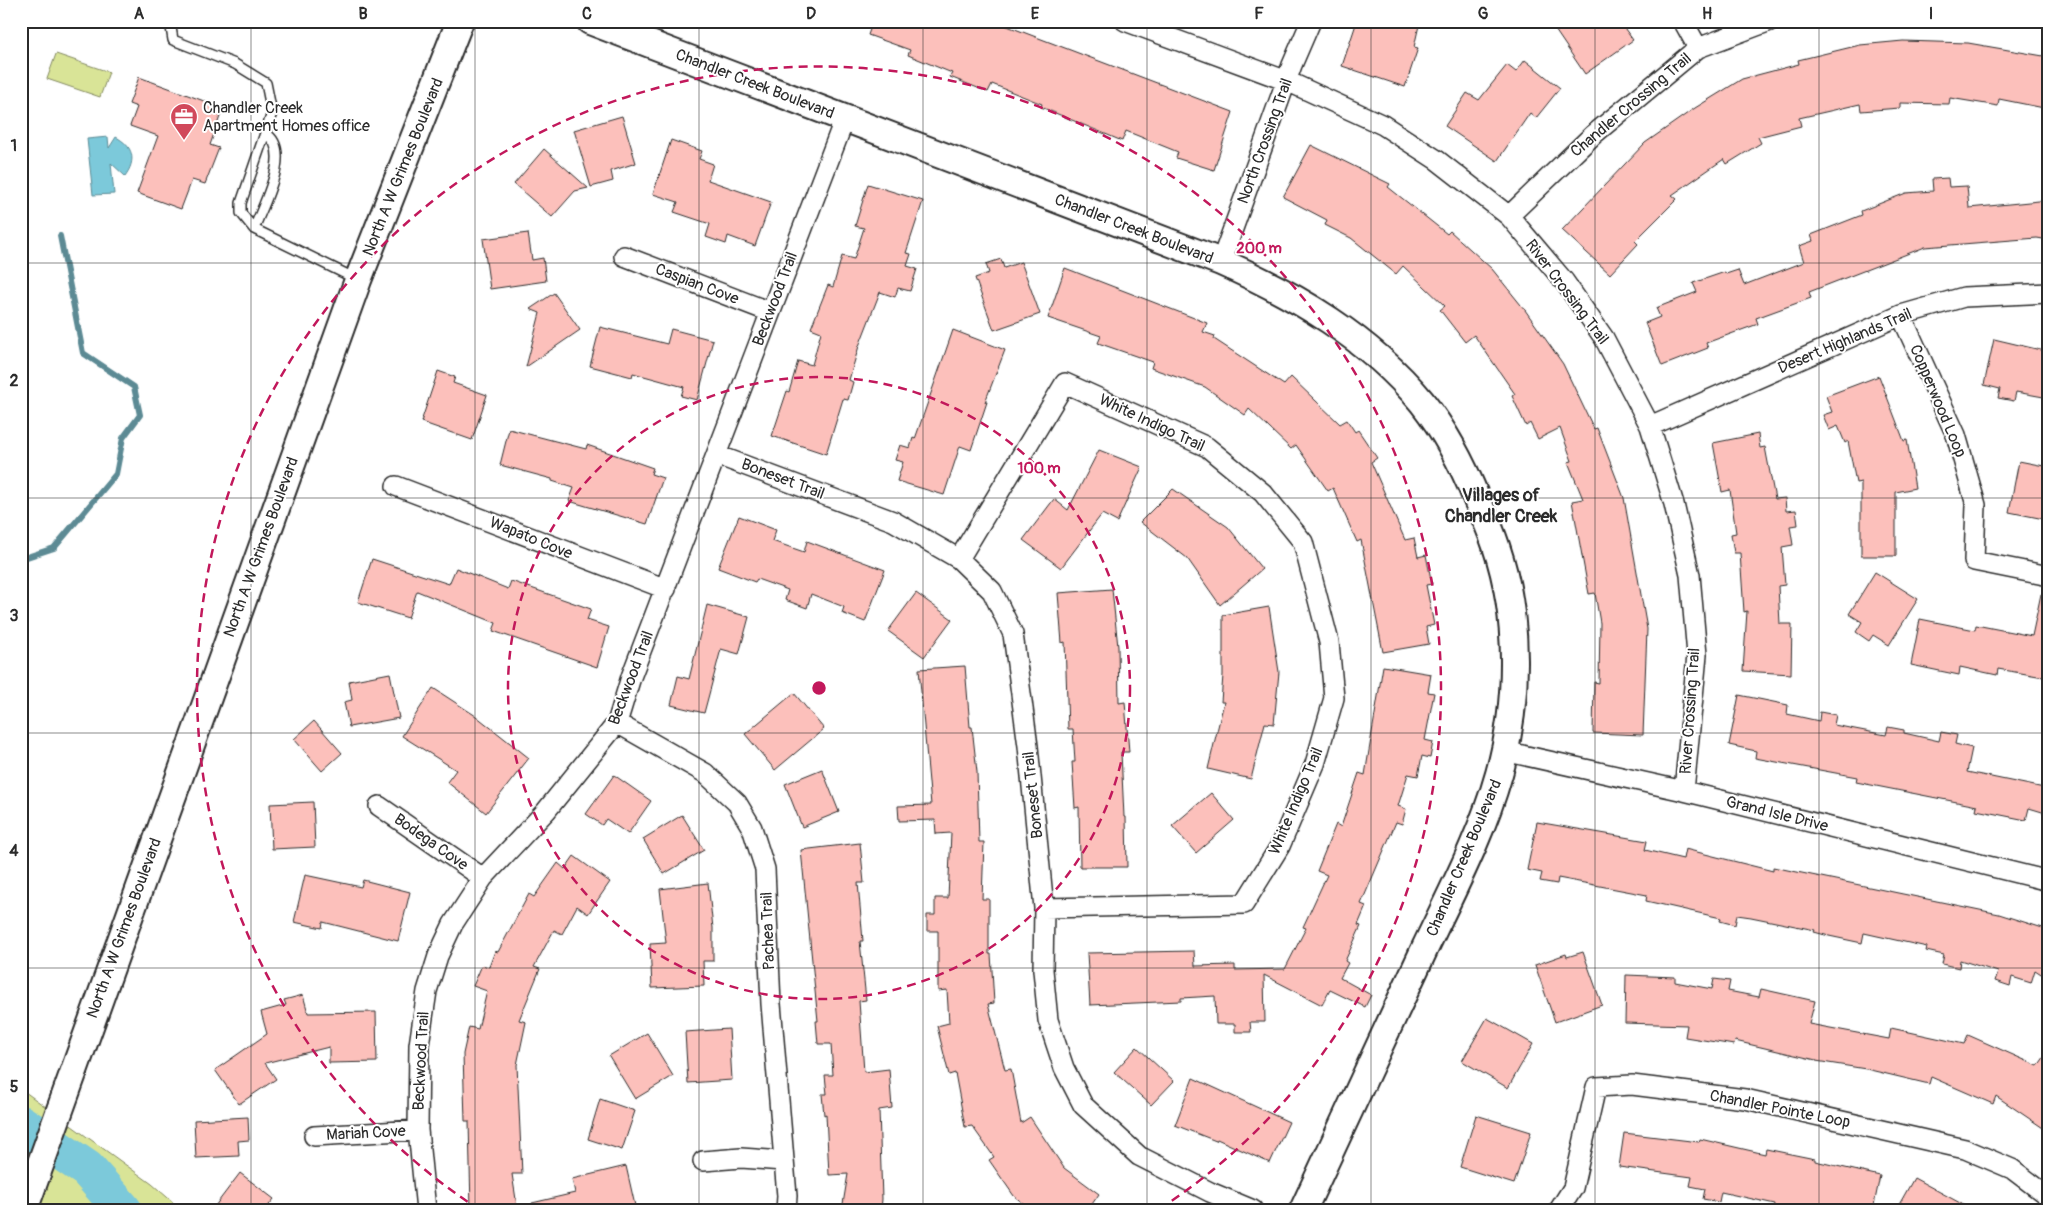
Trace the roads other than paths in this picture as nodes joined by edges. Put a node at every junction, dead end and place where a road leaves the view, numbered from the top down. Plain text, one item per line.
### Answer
1 (170, 21) edge
2 (460, 21) edge
3 (590, 21) edge
4 (1125, 21) edge
5 (1311, 21) edge
6 (1683, 21) edge
7 (1770, 21) edge
8 (1698, 48) junction
9 (1287, 81) junction
10 (845, 118) junction
11 (265, 133) junction
12 (1509, 216) junction
13 (254, 229) junction
14 (624, 256) dead end
15 (1220, 262) junction
16 (358, 280) junction
17 (2049, 293) edge
18 (770, 312) junction
19 (1901, 315) junction
20 (1650, 426) junction
21 (718, 455) junction
22 (396, 486) dead end
23 (959, 559) junction
24 (2049, 576) edge
25 (666, 589) junction
26 (617, 723) junction
27 (1504, 751) junction
28 (1684, 790) junction
29 (379, 806) dead end
30 (482, 878) junction
31 (2049, 881) edge
32 (1044, 908) junction
33 (418, 1130) junction
34 (314, 1136) dead end
35 (784, 1160) junction
36 (703, 1161) dead end
37 (2049, 1197) edge
38 (24, 1210) edge
39 (426, 1210) edge
40 (786, 1210) edge
41 (1253, 1210) edge
42 (1303, 1210) edge
43 (1559, 1210) edge

1 - 11 lane
2 - 16 street, North A W Grimes Boulevard
3 - 10 street, Chandler Creek Boulevard
4 - 9 street, River Crossing Trail
5 - 9 street, North Crossing Trail
6 - 8 street
7 - 8 street, Chandler Crossing Trail
8 - 12 street, Chandler Crossing Trail
9 - 12 street, River Crossing Trail
9 - 15 street, North Crossing Trail
10 - 15 street, Chandler Creek Boulevard
10 - 18 street, Beckwood Trail
11 - 13 lane
11 - 13 lane
12 - 20 street, River Crossing Trail
13 - 16 lane
14 - 18 street, Caspian Cove
15 - 27 street, Chandler Creek Boulevard
16 - 38 street, North A W Grimes Boulevard
17 - 19 street, Desert Highlands Trail
18 - 21 street, Beckwood Trail
19 - 20 street, Desert Highlands Trail
19 - 24 street, Copperwood Loop
20 - 28 street, River Crossing Trail
21 - 23 street, Boneset Trail
21 - 25 street, Beckwood Trail
22 - 25 street, Wapato Cove
23 - 32 street, Boneset Trail
23 - 32 street, White Indigo Trail
25 - 26 street, Beckwood Trail
26 - 30 street, Beckwood Trail
26 - 35 street, Pachea Trail
27 - 28 street, Grand Isle Drive
27 - 42 street, Chandler Creek Boulevard
28 - 31 street, Grand Isle Drive
29 - 30 street, Bodega Cove
30 - 33 street, Beckwood Trail
32 - 41 street, Boneset Trail
33 - 34 street, Mariah Cove
33 - 39 street, Beckwood Trail
35 - 36 street
35 - 40 street, Pachea Trail
37 - 43 street, Chandler Pointe Loop

